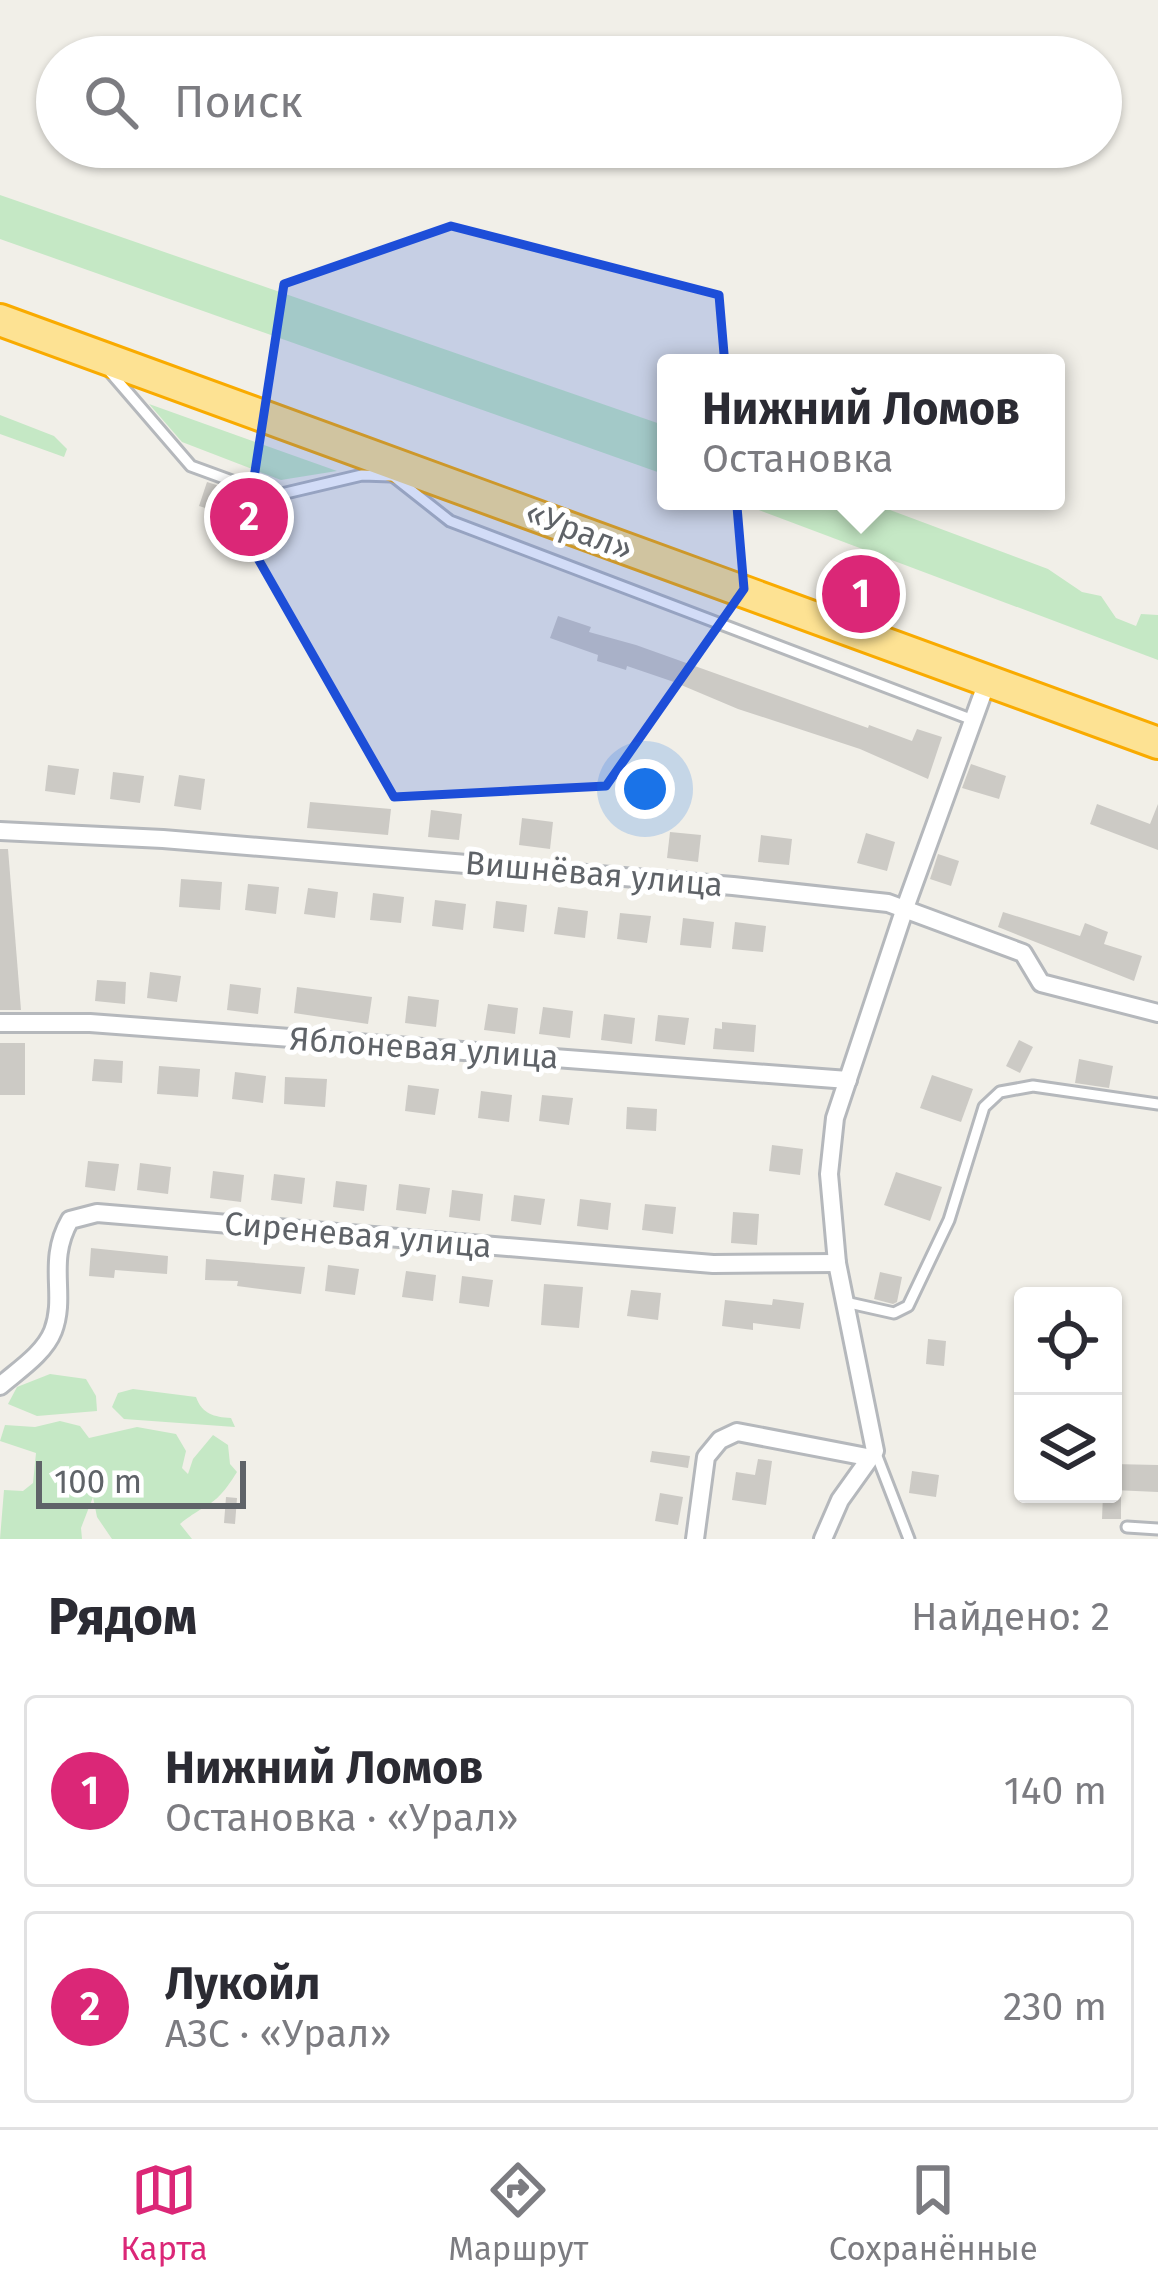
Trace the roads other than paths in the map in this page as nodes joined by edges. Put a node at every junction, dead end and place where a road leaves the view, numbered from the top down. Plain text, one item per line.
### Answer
1 (0, 320) edge
2 (95, 355) junction
3 (393, 476) junction
4 (443, 481) junction
5 (987, 682) junction
6 (973, 720) junction
7 (1158, 743) edge
8 (0, 830) edge
9 (904, 908) junction
10 (1158, 1013) edge
11 (0, 1023) edge
12 (848, 1080) junction
13 (1158, 1104) edge
14 (837, 1263) junction
15 (845, 1302) junction
16 (0, 1386) edge
17 (871, 1454) junction
18 (1127, 1527) dead end
19 (1158, 1529) edge
20 (695, 1539) edge
21 (823, 1539) edge
22 (909, 1539) edge

1 - 2 highway, «Урал»
2 - 3 lane
2 - 4 highway, «Урал»
3 - 4 lane
3 - 6 lane
4 - 5 highway, «Урал»
5 - 6 street
5 - 7 highway, «Урал»
6 - 9 street
8 - 9 street, Вишнёвая улица
9 - 10 street, Вишнёвая улица
9 - 12 street
11 - 12 street, Яблоневая улица
12 - 14 street
13 - 15 lane
14 - 15 street
14 - 16 street, Сиреневая улица
15 - 17 street
17 - 20 street
17 - 21 street
17 - 22 lane
18 - 19 lane

